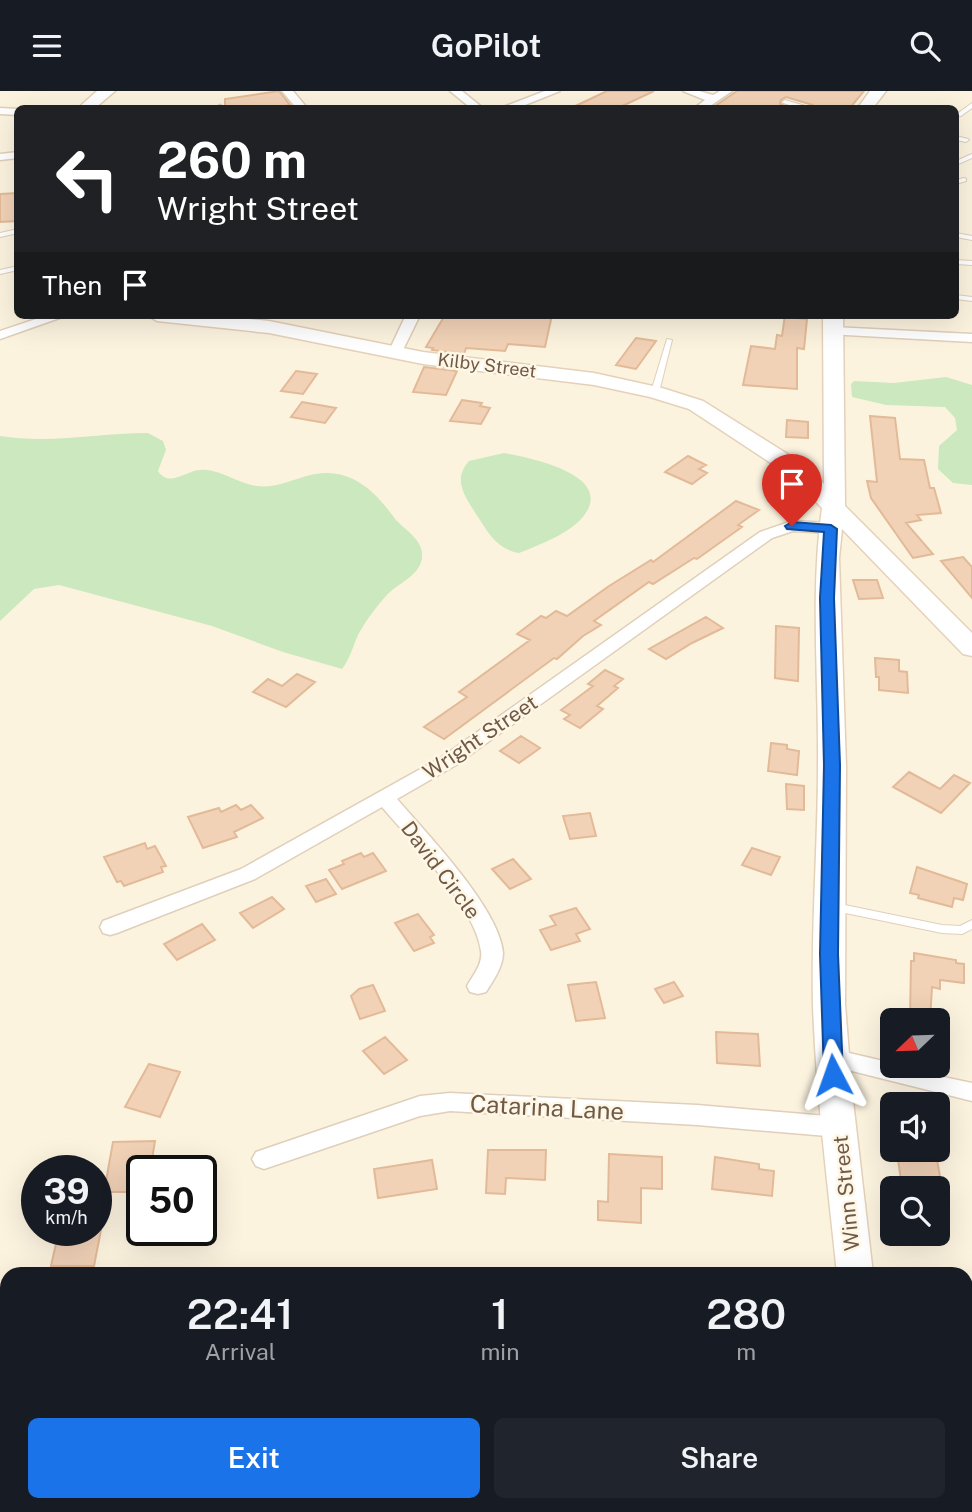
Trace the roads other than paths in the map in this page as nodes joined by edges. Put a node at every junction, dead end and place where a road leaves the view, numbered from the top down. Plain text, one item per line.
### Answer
1 (107, 91) edge
2 (286, 91) edge
3 (455, 91) edge
4 (555, 91) edge
5 (688, 91) edge
6 (727, 91) edge
7 (878, 91) edge
8 (714, 99) junction
9 (785, 102) dead end
10 (92, 105) edge
11 (299, 105) edge
12 (474, 105) edge
13 (515, 105) edge
14 (704, 105) edge
15 (796, 105) edge
16 (867, 105) edge
17 (972, 105) edge
18 (972, 118) edge
19 (959, 139) edge
20 (965, 140) dead end
21 (964, 180) dead end
22 (959, 181) edge
23 (49, 319) edge
24 (194, 319) edge
25 (412, 319) edge
26 (833, 323) edge
27 (0, 335) edge
28 (972, 338) edge
29 (669, 340) dead end
30 (396, 353) junction
31 (655, 392) junction
32 (832, 518) junction
33 (972, 648) edge
34 (384, 797) junction
35 (831, 906) junction
36 (972, 924) edge
37 (110, 927) dead end
38 (478, 986) dead end
39 (832, 1058) junction
40 (972, 1092) edge
41 (839, 1127) junction
42 (264, 1159) dead end
43 (854, 1267) edge

1 - 10 main road
2 - 11 street
3 - 12 street
4 - 13 street
5 - 8 street
6 - 8 street
7 - 16 main road
8 - 14 street
9 - 15 lane
17 - 18 lane
19 - 20 lane
21 - 22 lane
23 - 27 street
24 - 30 main road, Kilby Street
25 - 30 street
26 - 28 street
26 - 32 main road, Winn Street
29 - 31 lane
30 - 31 main road, Kilby Street
31 - 32 main road, Kilby Street
32 - 33 main road, Kilby Street
32 - 34 street, Wright Street
32 - 35 main road, Winn Street
34 - 37 street, Wright Street
34 - 38 street, David Circle
35 - 36 lane
35 - 39 main road, Winn Street
39 - 40 street
39 - 41 main road, Winn Street
41 - 42 street, Catarina Lane
41 - 43 main road, Winn Street

